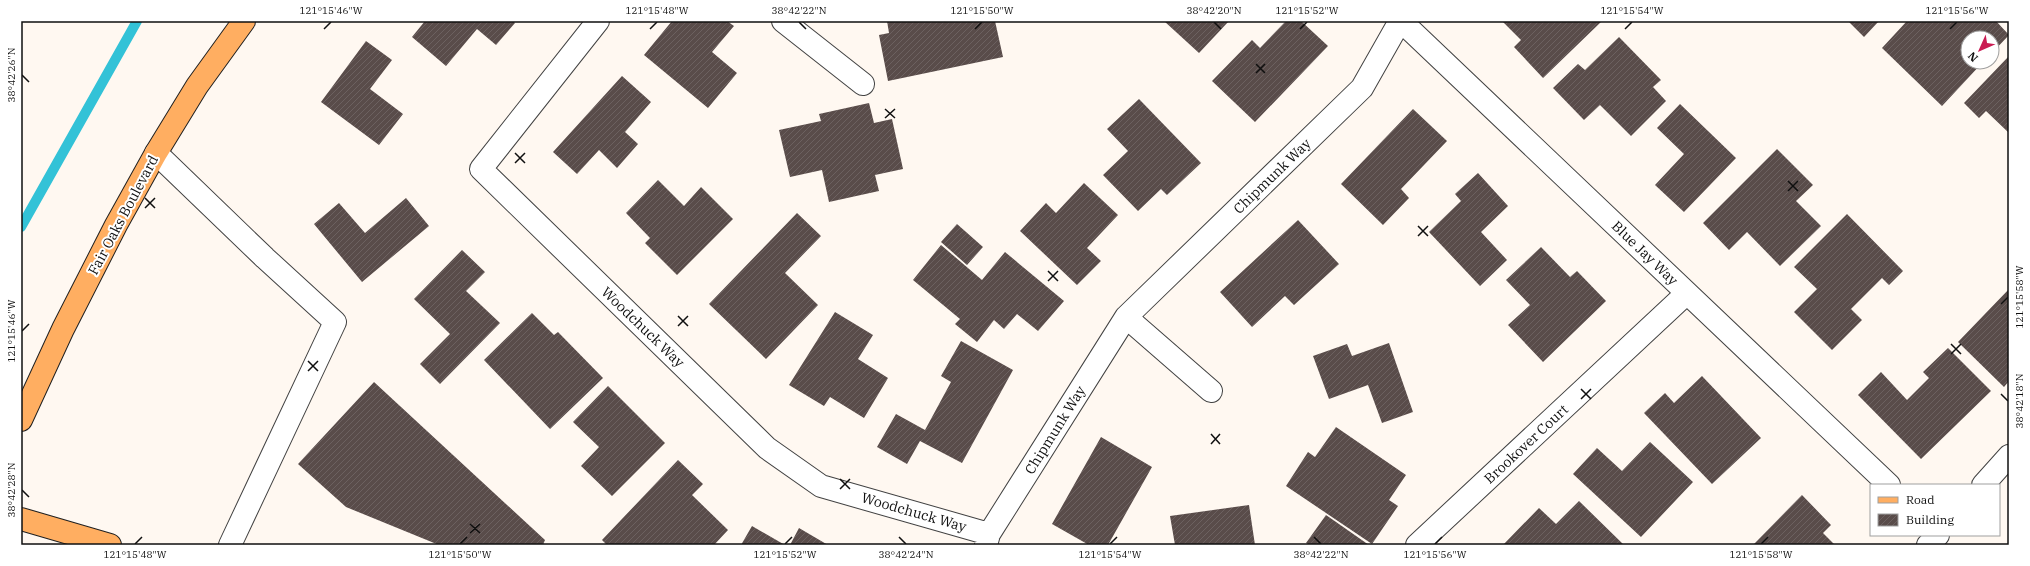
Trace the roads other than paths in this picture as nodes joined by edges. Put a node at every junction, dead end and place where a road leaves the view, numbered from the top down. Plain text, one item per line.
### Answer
1 (244, 21) edge
2 (598, 21) edge
3 (783, 21) edge
4 (1400, 21) edge
5 (863, 84) dead end
6 (156, 153) junction
7 (1687, 293) junction
8 (1126, 317) junction
9 (1210, 391) dead end
10 (21, 420) edge
11 (2009, 456) edge
12 (1888, 484) edge
13 (1984, 484) edge
14 (21, 519) edge
15 (1937, 536) edge
16 (988, 539) edge
17 (110, 545) edge
18 (230, 545) edge
19 (1418, 545) edge
20 (1928, 545) edge

1 - 6 main road, Fair Oaks Boulevard
2 - 16 street, Woodchuck Way
3 - 5 street
4 - 7 street, Blue Jay Way
4 - 8 street, Chipmunk Way
6 - 10 main road, Fair Oaks Boulevard
6 - 18 street
7 - 12 street, Blue Jay Way
7 - 19 street, Brookover Court
8 - 9 street
8 - 16 street, Chipmunk Way
11 - 13 street
14 - 17 main road
15 - 20 street

